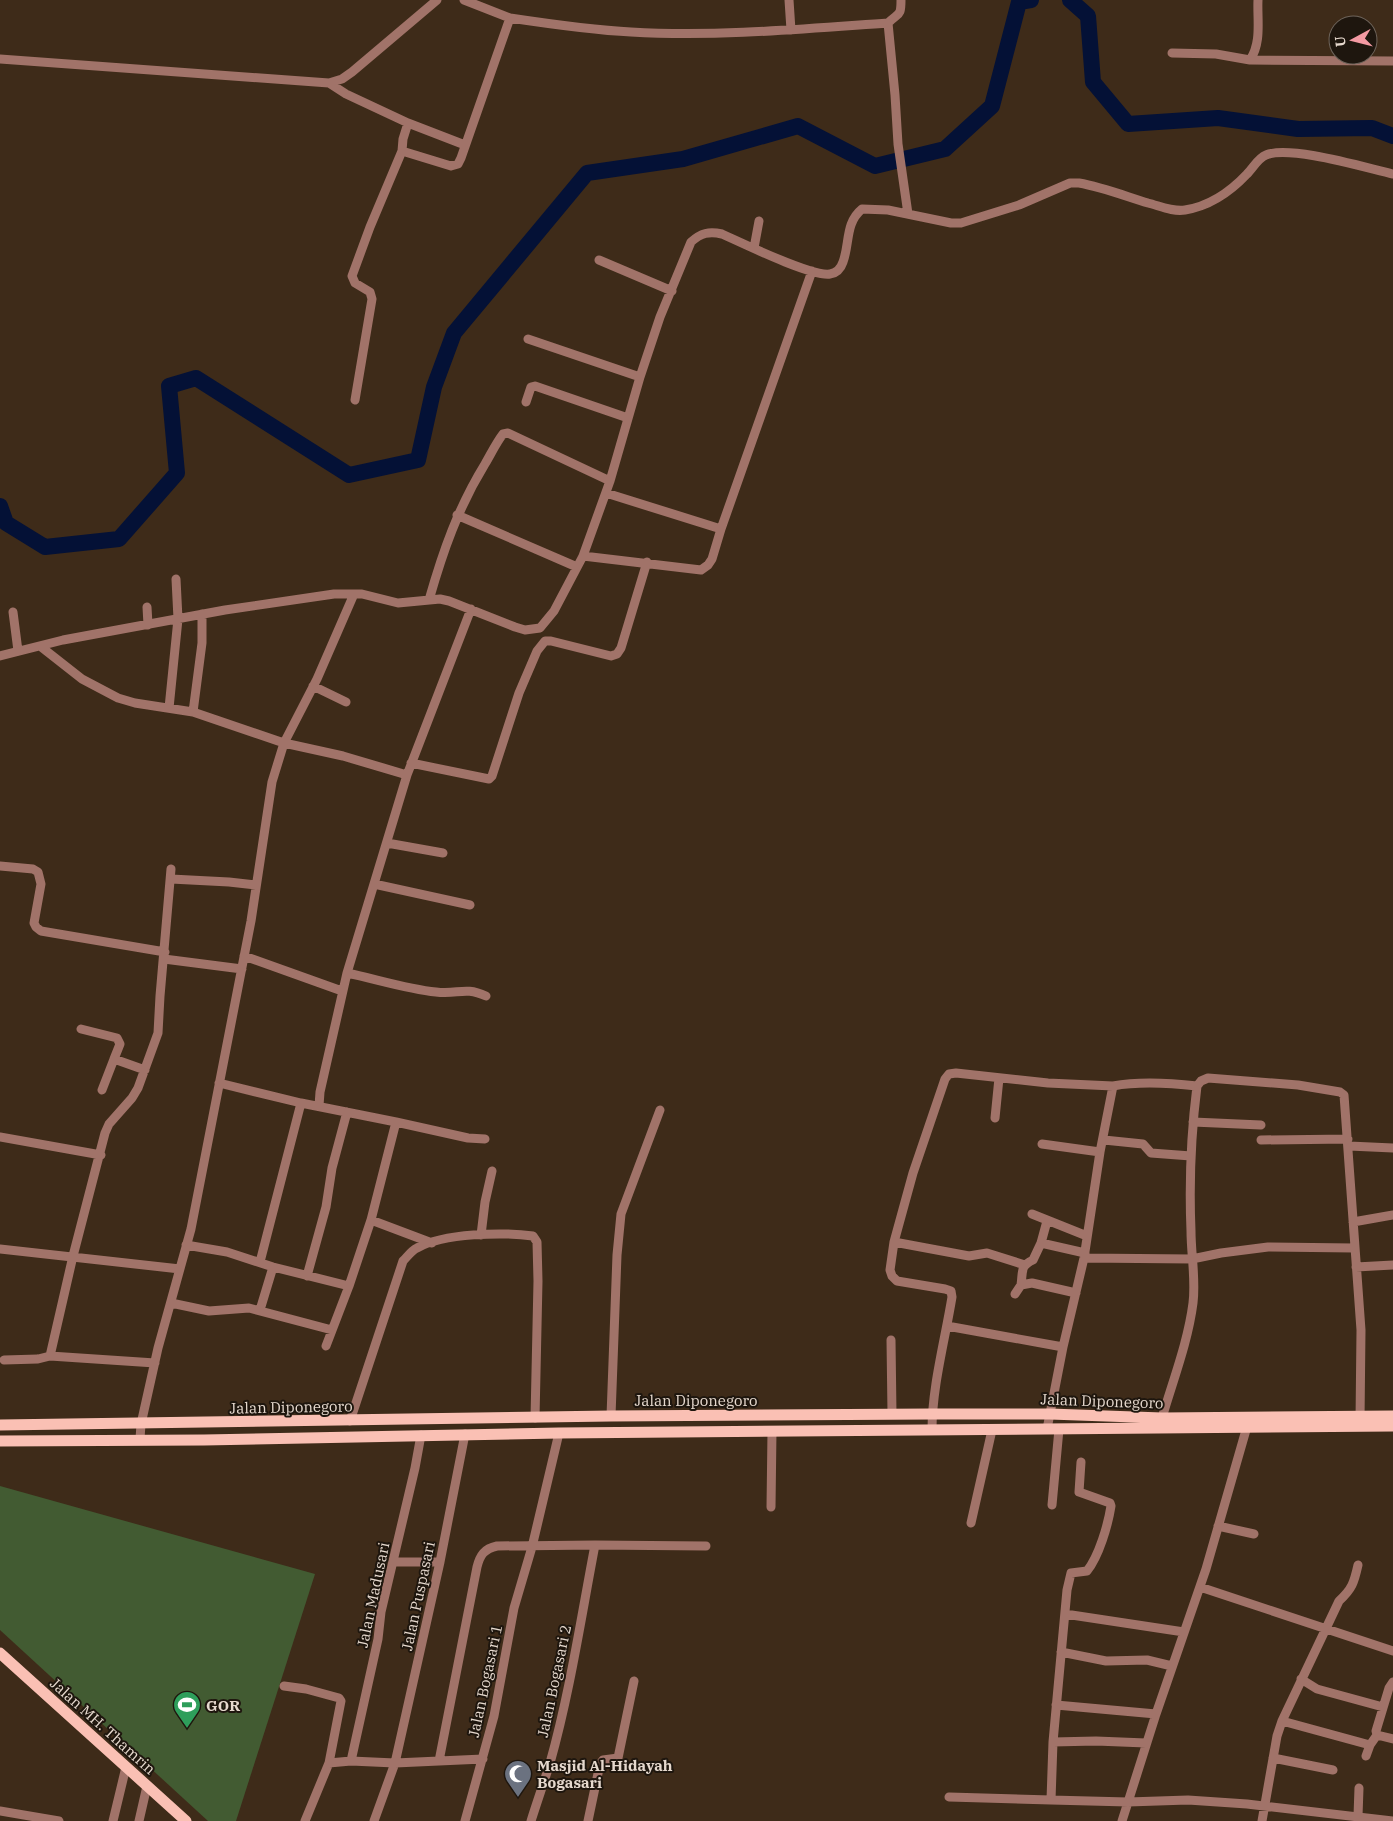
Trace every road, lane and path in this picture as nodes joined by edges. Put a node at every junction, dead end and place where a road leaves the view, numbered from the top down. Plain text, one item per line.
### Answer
1 (437, 0) edge
2 (464, 0) edge
3 (788, 0) edge
4 (901, 0) edge
5 (1258, 0) edge
6 (510, 18) junction
7 (888, 23) junction
8 (791, 30) junction
9 (1172, 53) dead end
10 (0, 59) edge
11 (1250, 60) junction
12 (1393, 61) edge
13 (329, 83) junction
14 (408, 122) junction
15 (465, 145) junction
16 (402, 151) junction
17 (1393, 174) edge
18 (908, 214) junction
19 (759, 221) dead end
20 (754, 248) junction
21 (599, 260) dead end
22 (812, 271) junction
23 (672, 290) junction
24 (528, 339) dead end
25 (640, 377) junction
26 (355, 400) dead end
27 (526, 402) dead end
28 (628, 418) junction
29 (610, 481) junction
30 (606, 493) junction
31 (457, 515) junction
32 (721, 529) junction
33 (583, 556) junction
34 (647, 562) junction
35 (577, 567) junction
36 (176, 579) dead end
37 (354, 594) junction
38 (429, 600) junction
39 (147, 607) dead end
40 (471, 609) junction
41 (13, 612) dead end
42 (202, 614) junction
43 (178, 619) junction
44 (148, 624) junction
45 (540, 628) junction
46 (545, 641) junction
47 (40, 646) junction
48 (18, 651) junction
49 (0, 656) edge
50 (313, 686) junction
51 (346, 702) dead end
52 (169, 708) junction
53 (192, 712) junction
54 (284, 743) junction
55 (411, 763) junction
56 (407, 775) junction
57 (387, 843) junction
58 (443, 853) dead end
59 (0, 866) edge
60 (374, 884) junction
61 (256, 885) junction
62 (470, 905) dead end
63 (164, 955) junction
64 (244, 956) junction
65 (242, 969) junction
66 (347, 973) junction
67 (342, 991) junction
68 (486, 996) dead end
69 (81, 1028) dead end
70 (114, 1059) junction
71 (145, 1070) junction
72 (999, 1078) junction
73 (219, 1084) junction
74 (1114, 1086) junction
75 (1197, 1086) junction
76 (102, 1090) dead end
77 (301, 1103) junction
78 (319, 1106) junction
79 (660, 1110) dead end
80 (347, 1112) junction
81 (995, 1118) dead end
82 (396, 1122) junction
83 (1193, 1122) junction
84 (1261, 1125) dead end
85 (0, 1137) edge
86 (486, 1138) dead end
87 (1104, 1140) junction
88 (1261, 1140) dead end
89 (1348, 1143) junction
90 (1042, 1144) dead end
91 (1393, 1148) edge
92 (1100, 1152) junction
93 (101, 1155) junction
94 (1191, 1156) junction
95 (492, 1171) dead end
96 (1032, 1214) dead end
97 (1393, 1215) edge
98 (371, 1220) junction
99 (1047, 1221) junction
100 (1353, 1222) junction
101 (481, 1235) junction
102 (1087, 1236) junction
103 (894, 1242) junction
104 (432, 1243) junction
105 (1041, 1243) junction
106 (186, 1245) junction
107 (1354, 1248) junction
108 (0, 1249) edge
109 (74, 1256) junction
110 (1084, 1256) junction
111 (1192, 1259) junction
112 (260, 1262) junction
113 (1025, 1264) junction
114 (1393, 1265) edge
115 (273, 1267) junction
116 (1356, 1267) junction
117 (180, 1269) junction
118 (307, 1276) junction
119 (1021, 1285) junction
120 (349, 1286) junction
121 (1076, 1293) junction
122 (1015, 1294) dead end
123 (171, 1303) junction
124 (260, 1310) junction
125 (947, 1326) junction
126 (332, 1330) junction
127 (891, 1340) dead end
128 (326, 1346) dead end
129 (1063, 1347) junction
130 (50, 1356) junction
131 (4, 1360) dead end
132 (155, 1363) junction
133 (892, 1414) junction
134 (932, 1414) junction
135 (1050, 1414) junction
136 (611, 1416) junction
137 (1393, 1416) edge
138 (535, 1418) junction
139 (1162, 1418) junction
140 (350, 1421) junction
141 (1360, 1421) junction
142 (1248, 1422) junction
143 (141, 1424) junction
144 (0, 1425) edge
145 (1393, 1426) edge
146 (1047, 1429) junction
147 (1059, 1429) junction
148 (932, 1430) junction
149 (992, 1430) junction
150 (772, 1431) junction
151 (559, 1433) junction
152 (464, 1434) junction
153 (421, 1435) junction
154 (140, 1440) junction
155 (0, 1441) edge
156 (1081, 1462) dead end
157 (1052, 1505) dead end
158 (771, 1507) dead end
159 (971, 1523) dead end
160 (1218, 1526) junction
161 (1254, 1534) dead end
162 (595, 1545) junction
163 (706, 1546) dead end
164 (532, 1547) junction
165 (393, 1562) junction
166 (440, 1562) junction
167 (1358, 1565) dead end
168 (1200, 1587) junction
169 (1065, 1614) junction
170 (1325, 1628) junction
171 (1184, 1632) junction
172 (1393, 1651) edge
173 (1061, 1652) junction
174 (0, 1654) edge
175 (1172, 1666) junction
176 (1301, 1679) junction
177 (634, 1681) dead end
178 (1393, 1682) edge
179 (284, 1686) dead end
180 (1056, 1705) junction
181 (1382, 1707) junction
182 (1156, 1714) junction
183 (1282, 1721) junction
184 (1377, 1735) junction
185 (1393, 1739) edge
186 (1053, 1742) junction
187 (1146, 1743) junction
188 (1370, 1745) junction
189 (1366, 1756) dead end
190 (482, 1758) junction
191 (1273, 1758) junction
192 (351, 1761) junction
193 (439, 1761) junction
194 (329, 1763) junction
195 (394, 1763) junction
196 (126, 1767) junction
197 (1333, 1770) dead end
198 (147, 1786) junction
199 (1359, 1788) dead end
200 (949, 1796) dead end
201 (1051, 1800) junction
202 (1128, 1802) junction
203 (1266, 1805) junction
204 (0, 1811) edge
205 (1358, 1816) junction
206 (20, 1817) edge
207 (60, 1821) edge
208 (113, 1821) edge
209 (139, 1821) edge
210 (186, 1821) edge
211 (305, 1821) edge
212 (374, 1821) edge
213 (465, 1821) edge
214 (531, 1821) edge
215 (588, 1821) edge
216 (1122, 1821) edge
217 (1262, 1821) edge
218 (1393, 1821) edge

1 - 13 street
2 - 6 street
3 - 8 street
4 - 7 street
5 - 11 street
6 - 8 street
6 - 15 street
7 - 8 street
7 - 18 street
9 - 11 street
10 - 13 street
11 - 12 street
13 - 14 street
14 - 15 street
14 - 16 street
15 - 16 street
16 - 26 street
17 - 18 street
18 - 22 street
19 - 20 street
20 - 22 street
20 - 23 street
21 - 23 street
22 - 32 street
23 - 25 street
24 - 25 street
25 - 28 street
27 - 28 street
28 - 29 street
29 - 30 street
29 - 31 street
30 - 32 street
30 - 33 street
31 - 35 street
31 - 38 street
32 - 34 street
33 - 34 street
33 - 35 street
34 - 46 street
35 - 45 street
36 - 43 street
37 - 38 street
37 - 42 street
37 - 50 street
38 - 40 street
39 - 44 street
40 - 45 street
40 - 55 street
41 - 48 street
42 - 43 street
42 - 53 street
43 - 44 street
43 - 52 street
44 - 47 street
45 - 46 street
46 - 55 street
47 - 48 street
47 - 52 street
48 - 49 street
50 - 51 street
50 - 54 street
52 - 53 street
53 - 54 street
54 - 56 street
54 - 61 street
55 - 56 street
56 - 57 street
57 - 58 street
57 - 60 street
59 - 63 street
60 - 62 street
60 - 66 street
61 - 63 street
61 - 64 street
63 - 65 street
63 - 71 street
64 - 65 street
64 - 67 street
65 - 73 street
66 - 67 street
66 - 68 street
67 - 78 street
69 - 70 street
70 - 71 street
70 - 76 street
71 - 93 street
72 - 74 street
72 - 81 street
72 - 103 street
73 - 77 street
73 - 106 street
74 - 75 street
74 - 87 street
75 - 83 street
75 - 89 street
77 - 78 street
77 - 112 street
78 - 80 street
79 - 136 street
80 - 82 street
80 - 118 street
82 - 86 street
82 - 98 street
83 - 84 street
83 - 94 street
85 - 93 street
87 - 92 street
87 - 94 street
88 - 89 street
89 - 91 street
89 - 100 street
90 - 92 street
92 - 102 street
93 - 109 street
94 - 111 street
95 - 101 street
96 - 99 street
97 - 100 street
98 - 104 street
98 - 120 street
99 - 102 street
99 - 105 street
100 - 107 street
101 - 104 street
101 - 138 street
102 - 110 street
103 - 113 street
103 - 125 street
104 - 140 street
105 - 110 street
105 - 113 street
106 - 112 street
106 - 117 street
107 - 111 street
107 - 116 street
108 - 109 street
109 - 117 street
109 - 130 street
110 - 111 street
110 - 121 street
111 - 139 street
112 - 115 street
113 - 119 street
114 - 116 street
115 - 118 street
115 - 124 street
116 - 141 street
117 - 123 street
118 - 120 street
119 - 121 street
119 - 122 street
120 - 126 street
121 - 129 street
123 - 124 street
123 - 132 street
124 - 126 street
125 - 129 street
125 - 134 street
126 - 128 street
127 - 133 street
129 - 135 street
130 - 131 street
130 - 132 street
132 - 143 street
133 - 134 main road, Jalan Diponegoro
133 - 136 main road, Jalan Diponegoro
134 - 135 main road, Jalan Diponegoro
134 - 148 street
135 - 139 main road, Jalan Diponegoro
135 - 146 street
136 - 138 main road, Jalan Diponegoro
137 - 141 main road, Jalan Diponegoro
138 - 140 main road, Jalan Diponegoro
139 - 142 main road, Jalan Diponegoro
140 - 143 main road, Jalan Diponegoro
141 - 142 main road, Jalan Diponegoro
141 - 145 main road, Jalan Diponegoro
142 - 147 main road, Jalan Diponegoro
142 - 160 street
143 - 144 main road, Jalan Diponegoro
143 - 154 street
146 - 147 main road, Jalan Diponegoro
146 - 149 main road, Jalan Diponegoro
147 - 157 street
148 - 149 main road, Jalan Diponegoro
148 - 150 main road, Jalan Diponegoro
149 - 159 street
150 - 151 main road, Jalan Diponegoro
150 - 158 street
151 - 152 main road, Jalan Diponegoro
151 - 164 street, Jalan Bogasari 1
152 - 153 main road, Jalan Diponegoro
152 - 166 street, Jalan Puspasari
153 - 154 main road, Jalan Diponegoro
153 - 165 street, Jalan Madusari
154 - 155 main road, Jalan Diponegoro
156 - 169 street
160 - 161 street
160 - 168 street
162 - 163 street
162 - 164 street
162 - 214 street, Jalan Bogasari 2
164 - 190 street, Jalan Bogasari 1
164 - 193 street, Jalan Bogasari 1
165 - 166 street
165 - 192 street, Jalan Madusari
166 - 195 street, Jalan Puspasari
167 - 170 street
168 - 170 street
168 - 171 street
169 - 171 street
169 - 173 street
170 - 172 street
170 - 176 street
171 - 175 street
173 - 175 street
173 - 180 street
174 - 196 main road, Jalan MH. Thamrin
175 - 182 street
176 - 181 street
176 - 183 street
177 - 215 street
178 - 181 street
179 - 194 street
180 - 182 street
180 - 186 street
181 - 184 street
182 - 187 street
183 - 188 street
183 - 191 street
184 - 185 street
184 - 188 street
186 - 187 street
186 - 201 street
187 - 202 street
188 - 189 street
190 - 193 street
190 - 213 street, Jalan Bogasari 1
191 - 197 street
191 - 203 street
192 - 194 street
192 - 195 street
193 - 195 street
194 - 211 street
195 - 212 street, Jalan Puspasari
196 - 198 main road, Jalan MH. Thamrin
196 - 208 street
198 - 209 street
198 - 210 main road, Jalan MH. Thamrin
199 - 205 street
200 - 201 street
201 - 202 street
202 - 203 street
202 - 216 street
203 - 205 street
203 - 217 street
204 - 206 street
205 - 218 street
206 - 207 street

